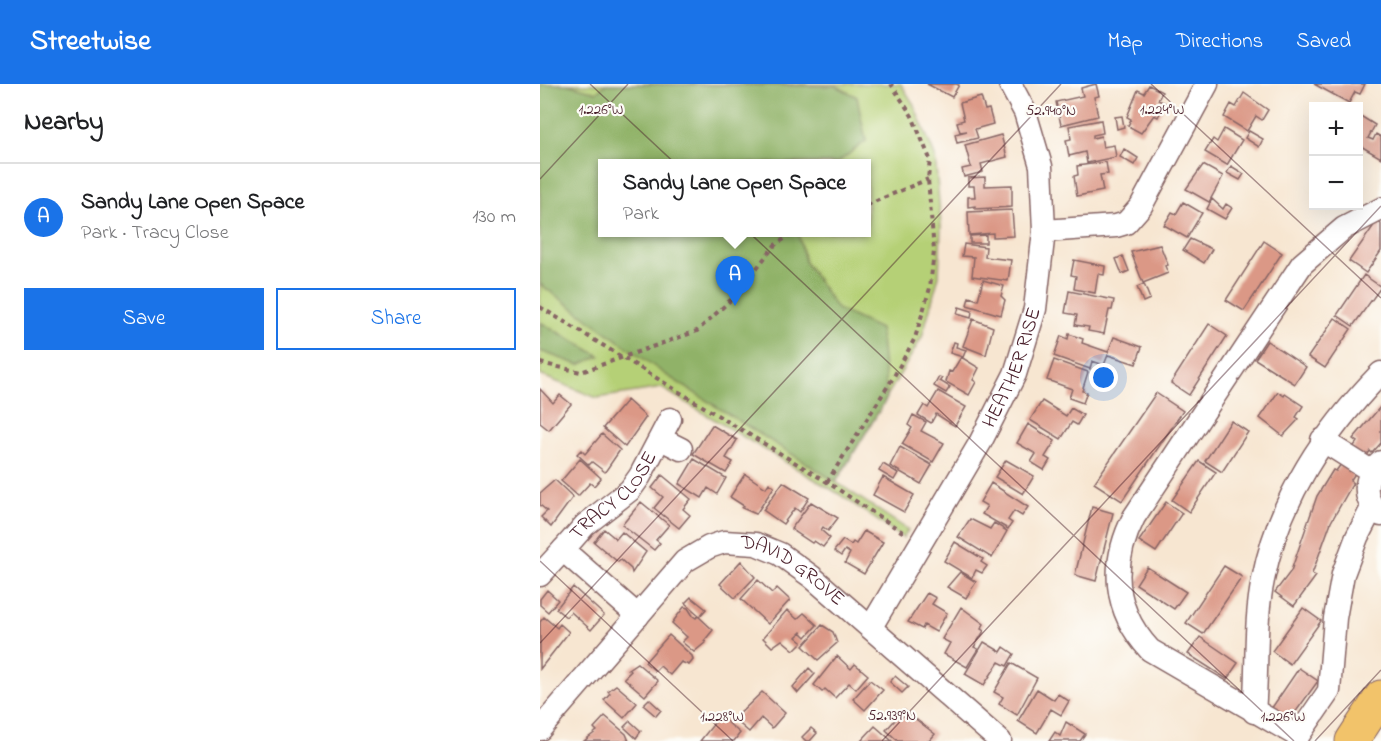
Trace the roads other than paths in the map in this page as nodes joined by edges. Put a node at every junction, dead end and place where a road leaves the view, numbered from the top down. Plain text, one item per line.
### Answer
1 (1010, 84) edge
2 (1207, 84) edge
3 (1381, 208) edge
4 (1044, 231) junction
5 (1381, 373) edge
6 (1322, 440) junction
7 (681, 449) dead end
8 (1376, 466) edge
9 (1377, 512) edge
10 (563, 550) junction
11 (540, 575) edge
12 (638, 616) junction
13 (871, 627) junction
14 (1381, 697) edge
15 (1254, 712) junction
16 (540, 729) edge
17 (976, 733) edge
18 (1303, 738) edge
19 (1000, 741) edge
20 (1352, 741) edge

1 - 4 street, HEATHER RISE
2 - 4 street
3 - 15 street
4 - 13 street, HEATHER RISE
5 - 6 street
6 - 8 street
6 - 15 street
7 - 10 street, TRACY CLOSE
8 - 9 street
9 - 18 street
10 - 11 street, TRACY CLOSE
10 - 12 street
12 - 13 street, DAVID GROVE
12 - 16 street, DAVID GROVE
13 - 17 street, DAVID GROVE
14 - 20 highway
15 - 18 street
17 - 19 street, DAVID GROVE

